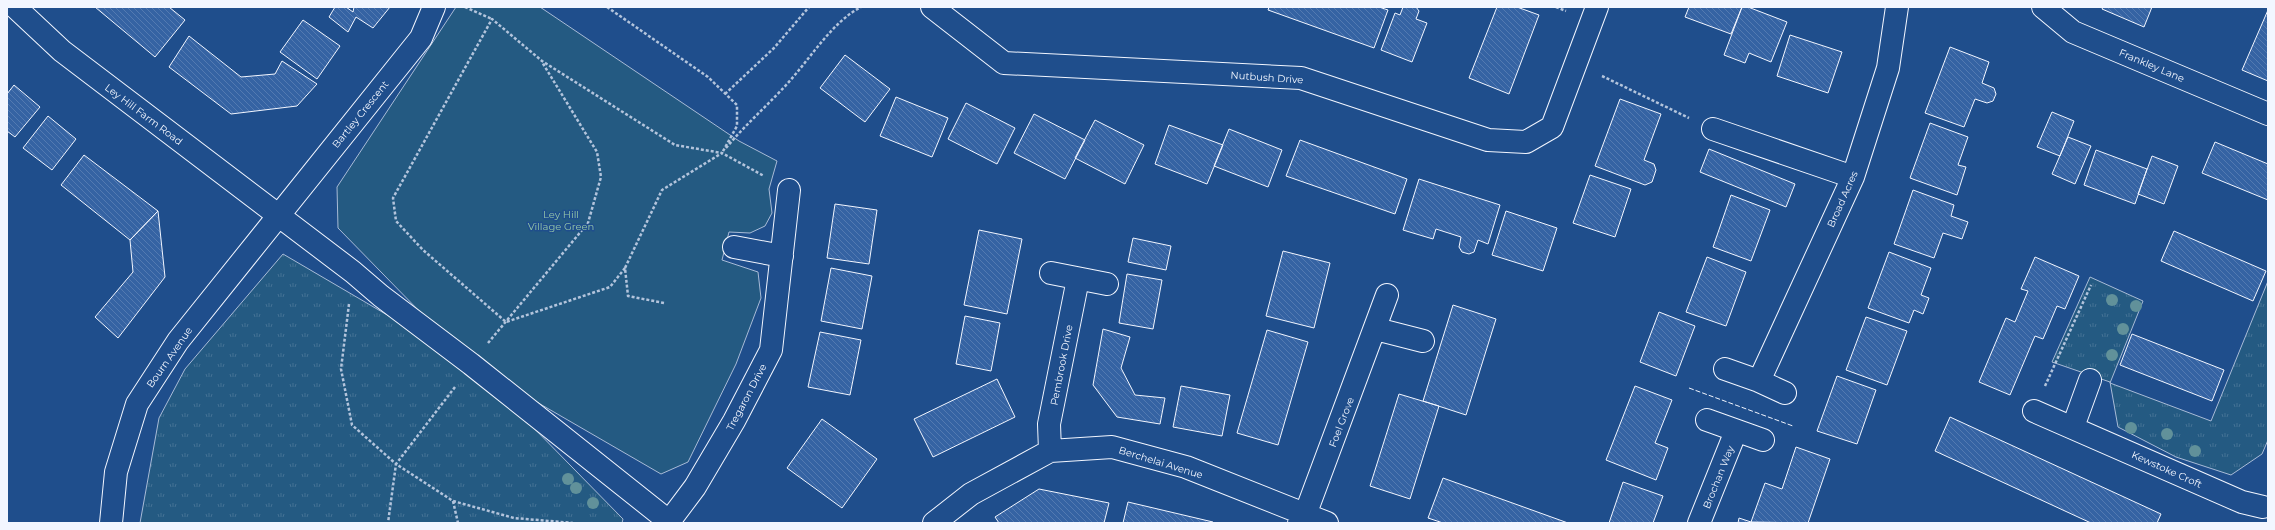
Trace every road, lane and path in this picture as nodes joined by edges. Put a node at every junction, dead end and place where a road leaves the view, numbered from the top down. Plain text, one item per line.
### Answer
1 (15, 7) edge
2 (434, 7) edge
3 (465, 7) edge
4 (606, 7) edge
5 (809, 7) edge
6 (862, 7) edge
7 (932, 7) edge
8 (1597, 7) edge
9 (1897, 7) edge
10 (2043, 7) edge
11 (492, 19) junction
12 (542, 61) junction
13 (1576, 64) junction
14 (725, 94) junction
15 (2268, 114) edge
16 (1713, 129) joint
17 (722, 153) junction
18 (1853, 177) junction
19 (789, 190) joint
20 (278, 215) junction
21 (734, 247) dead end
22 (782, 256) junction
23 (625, 268) junction
24 (353, 272) junction
25 (1051, 273) dead end
26 (1078, 280) junction
27 (1107, 284) dead end
28 (2091, 285) dead end
29 (1387, 295) dead end
30 (664, 303) dead end
31 (506, 322) junction
32 (1376, 329) junction
33 (1423, 341) dead end
34 (471, 364) junction
35 (1725, 369) dead end
36 (2090, 380) dead end
37 (1759, 381) junction
38 (1784, 394) dead end
39 (2034, 410) joint
40 (1707, 420) dead end
41 (2073, 428) junction
42 (1736, 431) junction
43 (1763, 440) dead end
44 (1050, 451) junction
45 (396, 464) junction
46 (453, 501) junction
47 (2263, 509) edge
48 (1302, 519) edge
49 (111, 523) edge
50 (388, 523) edge
51 (458, 523) edge
52 (573, 523) edge
53 (669, 523) edge
54 (934, 523) edge
55 (1327, 523) edge
56 (1699, 523) edge

1 - 20 street, Ley Hill Farm Road
2 - 20 street, Bartley Crescent
3 - 11 path
4 - 14 path
5 - 14 path
6 - 17 path
7 - 13 street, Nutbush Drive
8 - 13 street, Nutbush Drive
9 - 18 street, Broad Acres
10 - 15 street, Frankley Lane
11 - 12 path
11 - 31 path
12 - 17 path
12 - 31 path
13 - 16 path
14 - 17 path
16 - 18 street
17 - 19 path
17 - 23 path
18 - 37 street, Broad Acres
19 - 22 street, Tregaron Drive
20 - 24 street, Ley Hill Farm Road
20 - 49 street, Bourn Avenue
21 - 22 street
22 - 53 street, Tregaron Drive
23 - 30 path
23 - 31 path
24 - 34 street, Ley Hill Farm Road
24 - 45 path
25 - 26 street
26 - 27 street
26 - 44 street, Pembrook Drive
28 - 39 path
29 - 32 street, Foel Grove
32 - 33 street
32 - 48 street, Foel Grove
34 - 45 path
34 - 53 street, Ley Hill Farm Road
35 - 37 street
36 - 41 street
37 - 38 street
39 - 41 street, Kewstoke Croft
40 - 42 street
41 - 47 street, Kewstoke Croft
42 - 43 street
42 - 56 street, Brochan Way
44 - 48 street, Berchelai Avenue
44 - 54 street, Berchelai Avenue
45 - 46 path
45 - 50 path
46 - 51 path
46 - 52 path
48 - 55 street, Berchelai Avenue

